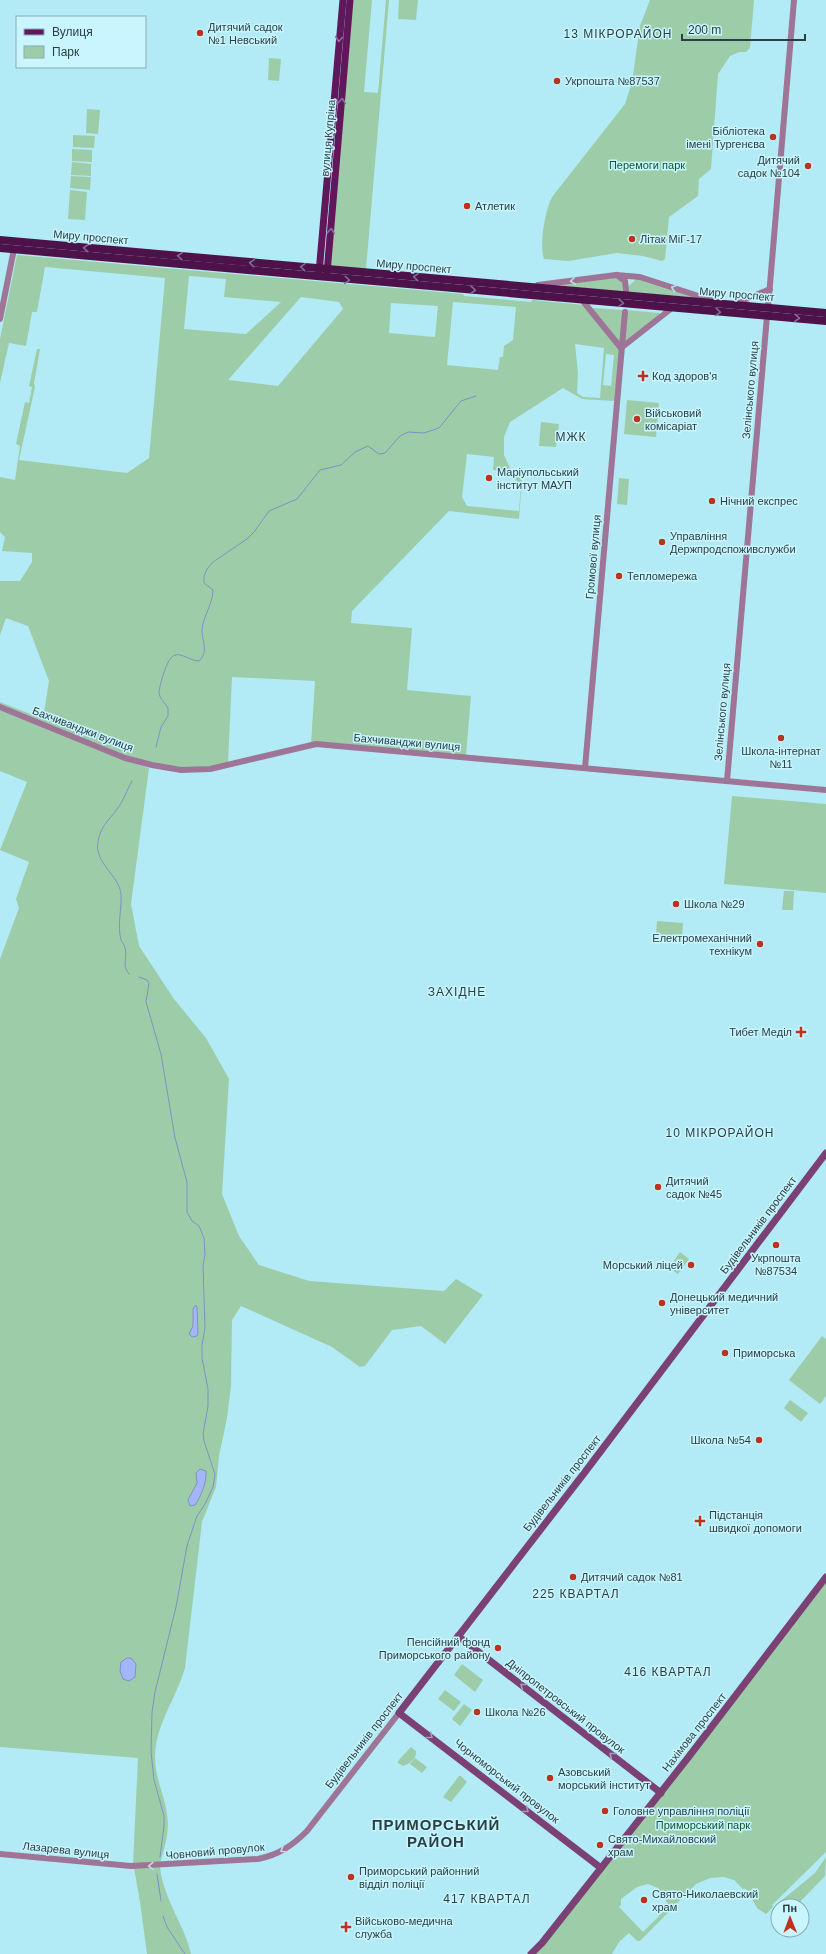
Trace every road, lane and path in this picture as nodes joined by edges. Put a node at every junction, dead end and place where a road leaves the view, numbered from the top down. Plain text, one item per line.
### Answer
1 (343, 0) edge
2 (350, 0) edge
3 (794, 0) edge
4 (0, 240) edge
5 (15, 245) junction
6 (0, 248) edge
7 (323, 273) junction
8 (616, 275) junction
9 (640, 277) junction
10 (377, 278) junction
11 (526, 287) junction
12 (770, 289) junction
13 (582, 300) junction
14 (729, 304) junction
15 (672, 308) junction
16 (624, 312) dead end
17 (768, 312) junction
18 (826, 313) edge
19 (0, 319) edge
20 (826, 321) edge
21 (622, 348) junction
22 (0, 707) edge
23 (585, 768) junction
24 (727, 781) junction
25 (826, 790) edge
26 (826, 1153) edge
27 (826, 1577) edge
28 (458, 1636) junction
29 (399, 1713) junction
30 (661, 1793) junction
31 (312, 1825) joint
32 (0, 1854) edge
33 (131, 1866) joint
34 (601, 1868) junction
35 (531, 1954) edge

1 -> 7 main road, вулиця Купріна
7 -> 2 main road, вулиця Купріна
3 - 12 street, Зелінського вулиця
4 - 5 highway, Миру проспект
5 - 6 highway, Миру проспект
5 - 7 highway, Миру проспект
5 - 19 street
7 - 10 highway, Миру проспект
8 - 9 street
8 - 9 street
8 -> 11 street
14 -> 9 street
11 -> 10 highway, Миру проспект
10 -> 13 highway, Миру проспект
11 - 14 highway, Миру проспект
12 - 14 street
12 - 17 street, Зелінського вулиця
13 -> 15 highway, Миру проспект
13 - 21 street
14 - 17 highway, Миру проспект
15 -> 17 highway, Миру проспект
15 - 21 street
16 - 21 street, Громової вулиця
17 - 18 highway, Миру проспект
17 -> 20 highway, Миру проспект
17 - 24 street, Зелінського вулиця
21 - 23 street, Громової вулиця
22 - 23 street, Бахчиванджи вулиця
23 - 24 street, Бахчиванджи вулиця
24 - 25 street, Бахчиванджи вулиця
26 - 28 main road, Будівельників проспект
27 - 30 main road, Нахімова проспект
28 - 29 main road, Будівельників проспект
30 -> 28 main road, Дніпропетровський провулок
29 - 31 street, Будівельників проспект
29 -> 34 main road, Чорноморський провулок
30 - 34 main road, Нахімова проспект
31 -> 33 street, Човновий провулок
32 - 33 street, Лазарева вулиця
34 - 35 main road, Нахімова проспект

